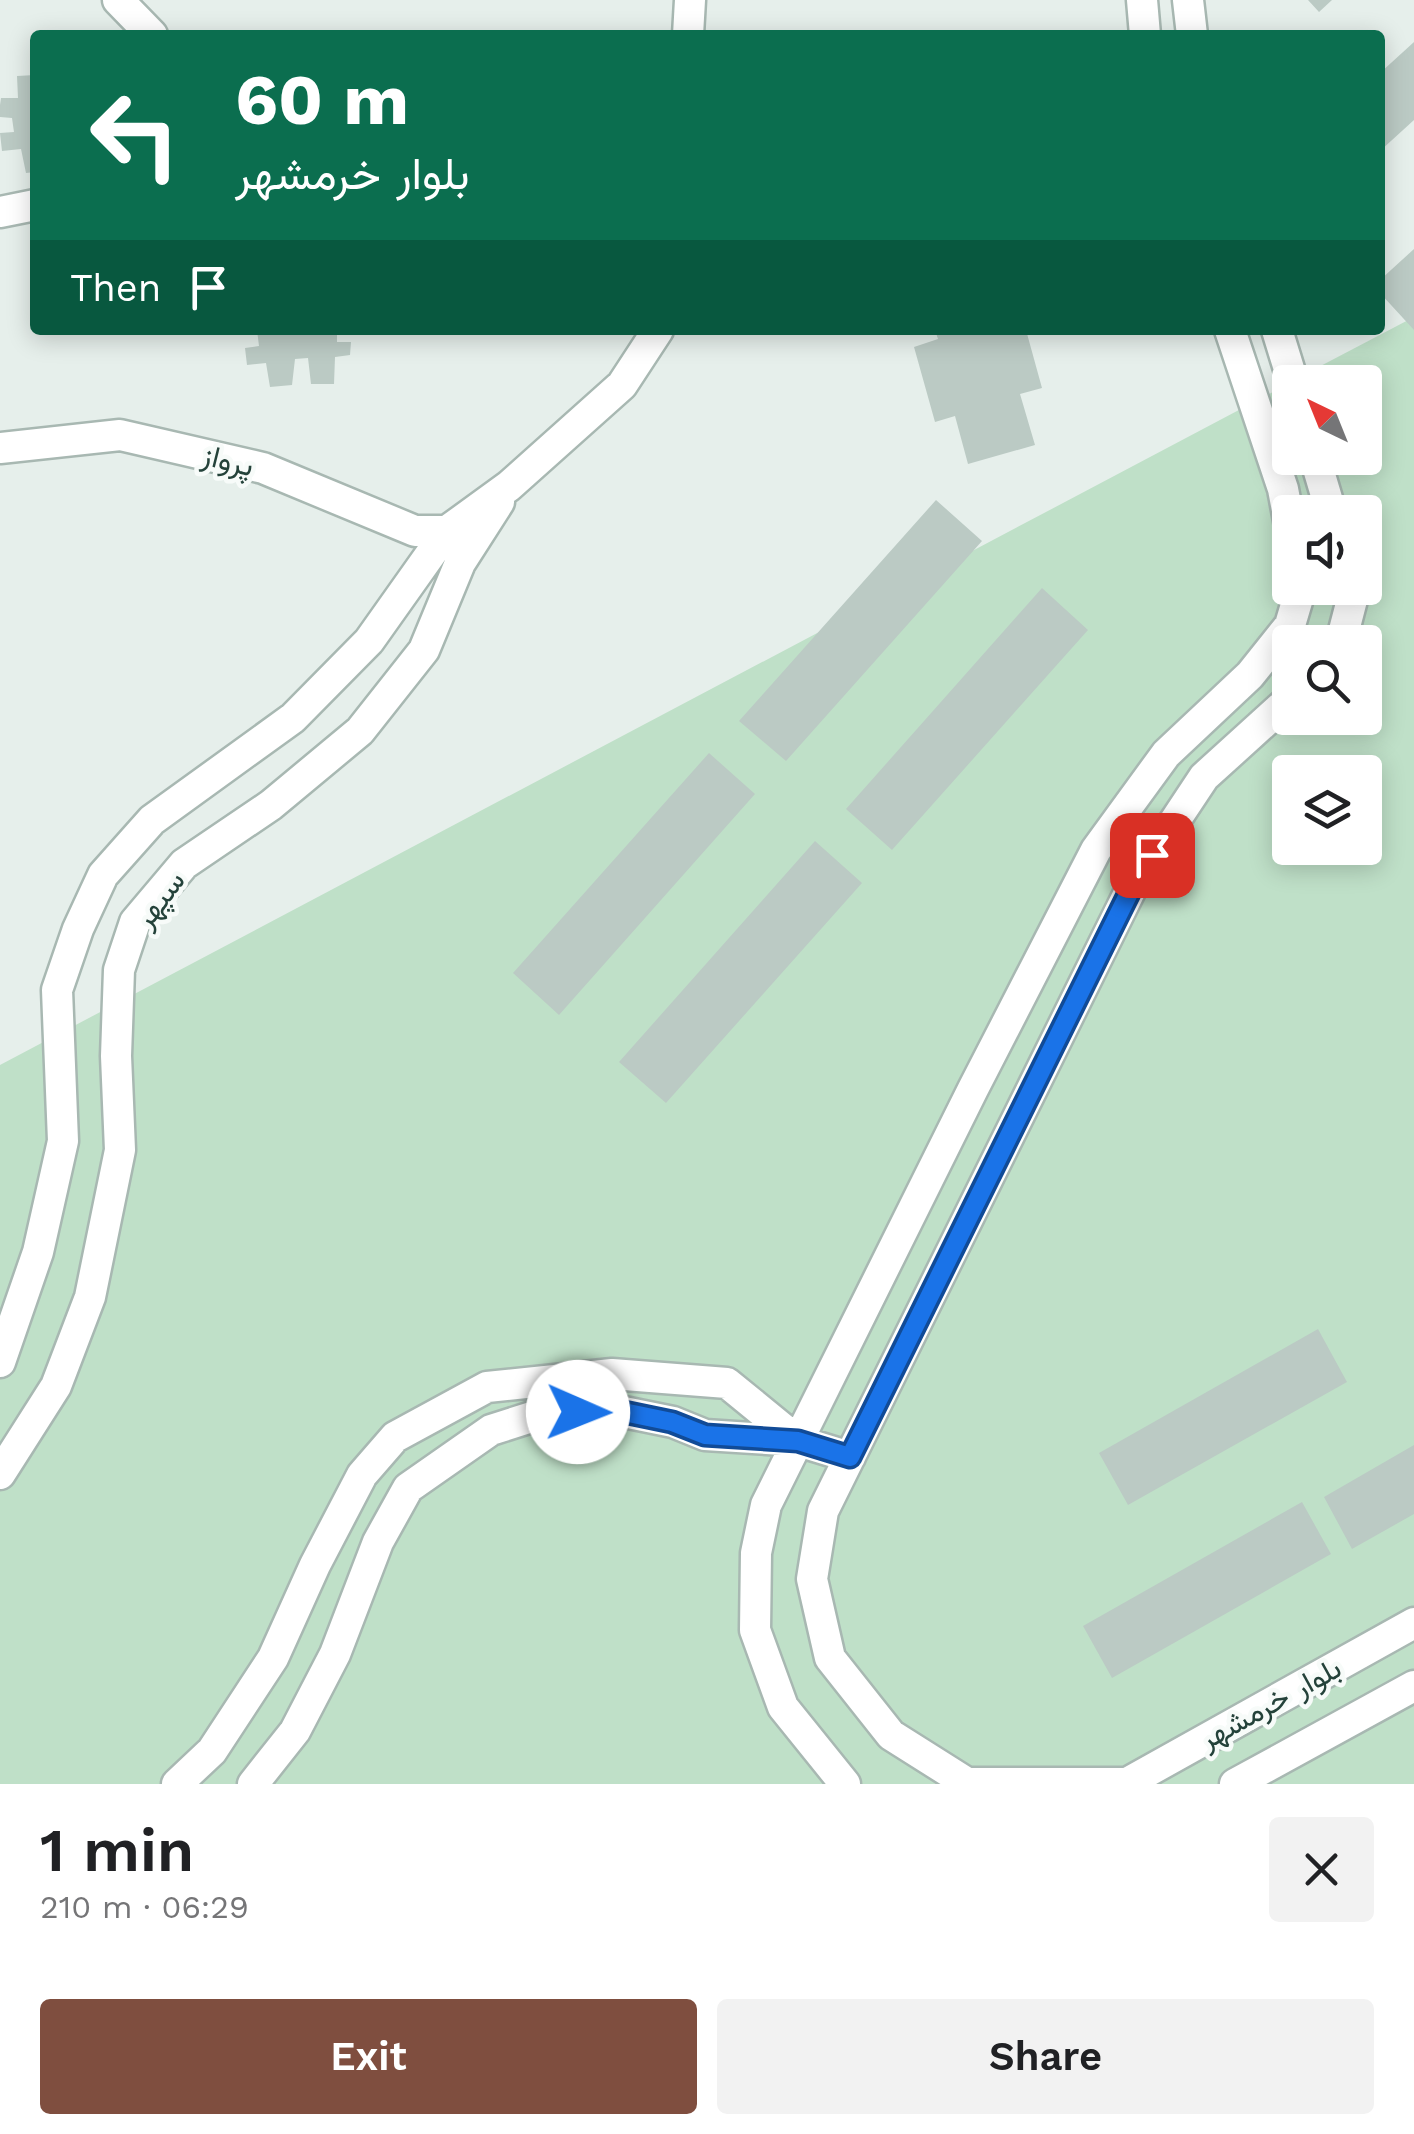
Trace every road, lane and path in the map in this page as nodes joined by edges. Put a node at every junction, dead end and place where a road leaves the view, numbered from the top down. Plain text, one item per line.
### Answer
1 (118, 0) edge
2 (690, 0) edge
3 (1142, 0) edge
4 (1188, 0) edge
5 (147, 30) edge
6 (688, 30) edge
7 (1145, 30) edge
8 (1191, 30) edge
9 (30, 206) edge
10 (0, 212) edge
11 (655, 335) edge
12 (1232, 335) edge
13 (1278, 335) edge
14 (1287, 365) edge
15 (0, 448) edge
16 (509, 486) junction
17 (1284, 495) edge
18 (447, 530) junction
19 (1296, 605) edge
20 (1272, 715) edge
21 (0, 1362) edge
22 (798, 1441) junction
23 (850, 1457) junction
24 (0, 1474) edge
25 (1414, 1623) edge
26 (1414, 1686) edge
27 (177, 1784) edge
28 (253, 1784) edge
29 (845, 1784) edge
30 (1235, 1784) edge

1 - 5 street
2 - 6 street
3 - 7 street
4 - 8 street
9 - 10 street
11 - 16 street, سپهر
12 - 17 street
13 - 14 street
15 - 18 street, پرواز
16 - 18 street, سپهر
16 - 24 street, سپهر
18 - 21 street, سپهر
19 - 22 street
20 - 23 street, بلوار خرمشهر
22 - 23 street
22 - 27 street
22 - 28 street
22 - 29 street
23 - 25 street, بلوار خرمشهر
26 - 30 street, بلوار خرمشهر

